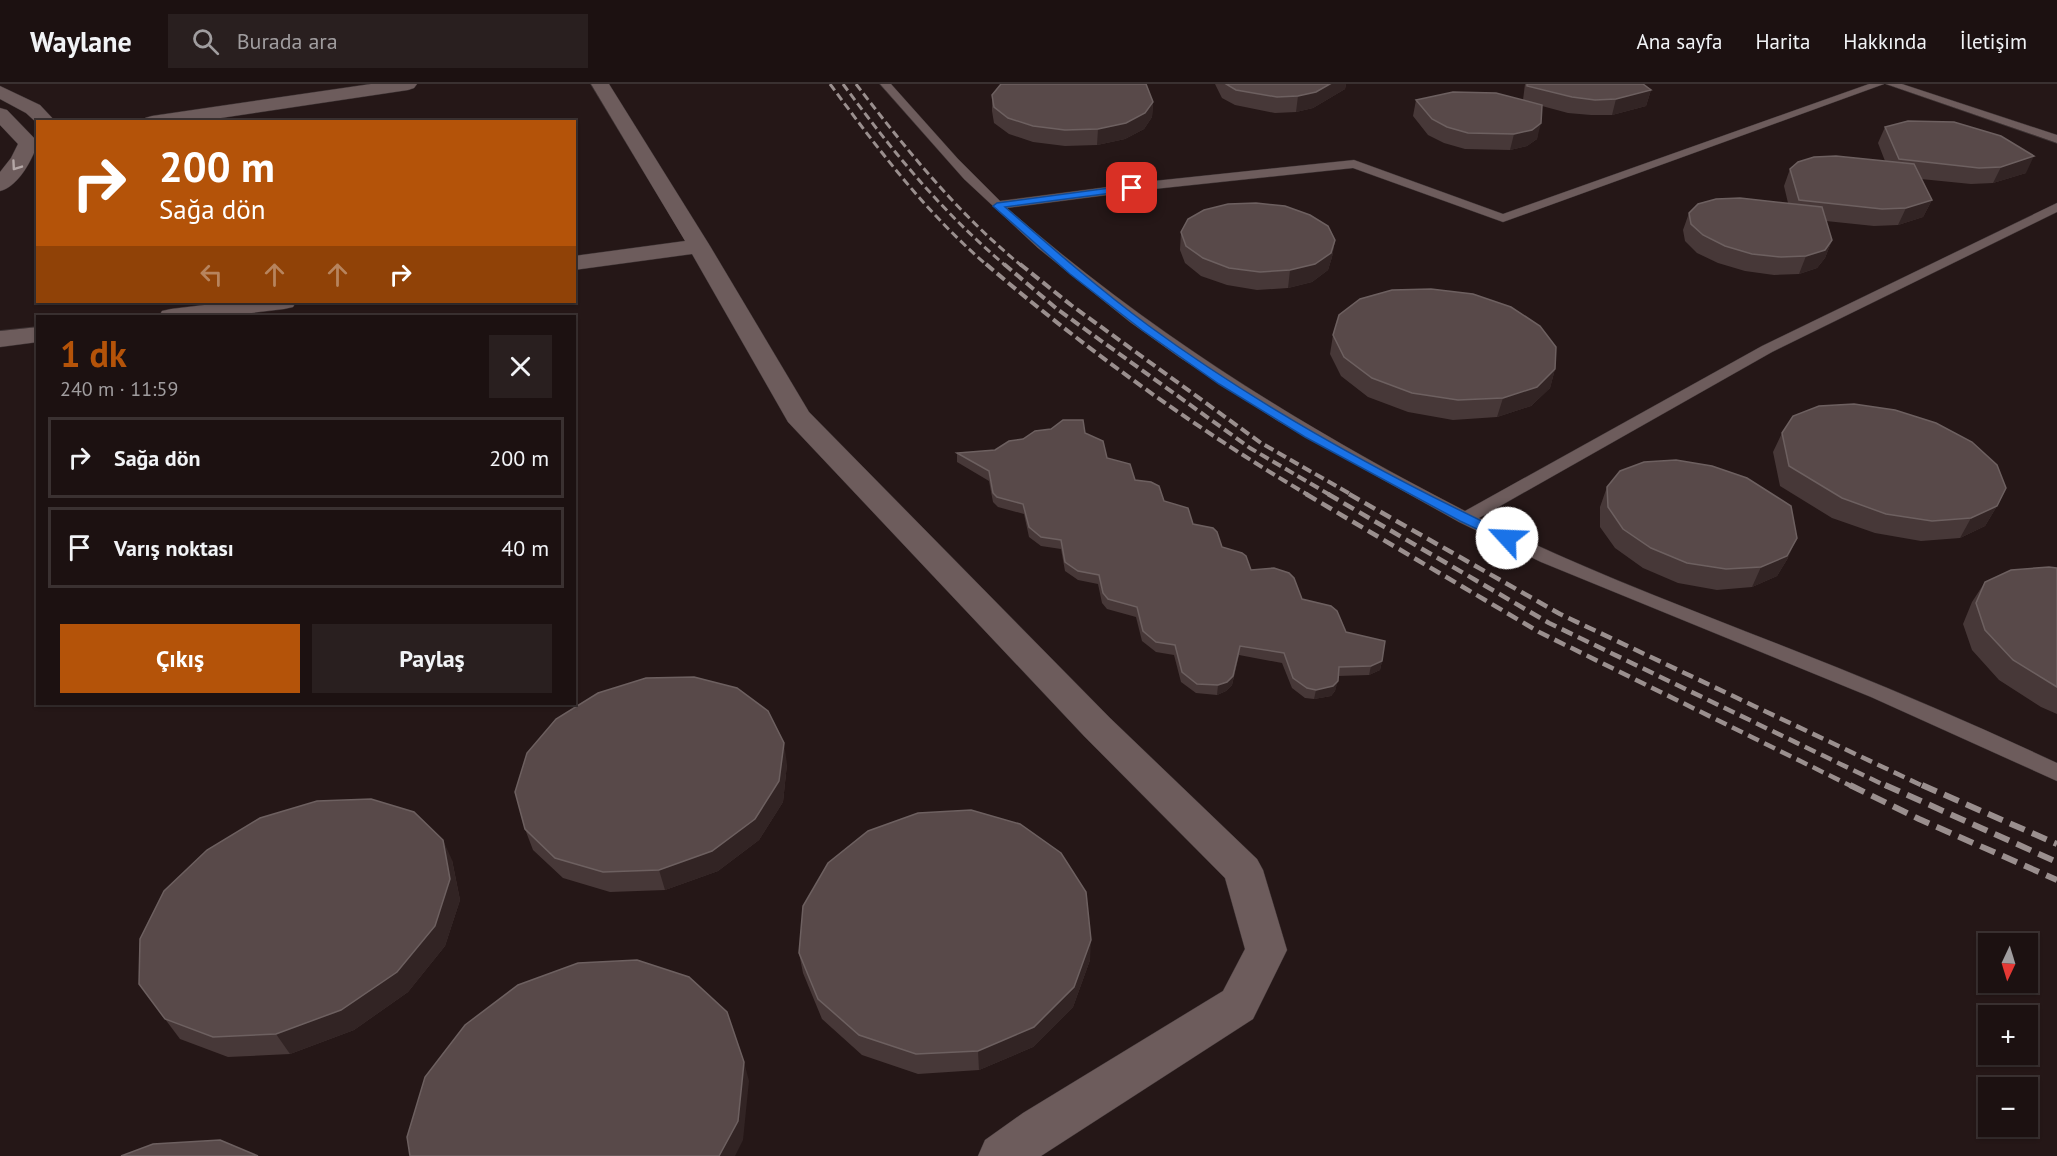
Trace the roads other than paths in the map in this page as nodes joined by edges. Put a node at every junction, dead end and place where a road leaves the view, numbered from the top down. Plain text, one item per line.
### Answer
1 (408, 84) edge
2 (600, 84) edge
3 (885, 84) edge
4 (1879, 84) edge
5 (1892, 84) edge
6 (319, 90) edge
7 (0, 92) edge
8 (0, 114) edge
9 (45, 120) edge
10 (162, 120) edge
11 (2057, 139) edge
12 (33, 142) edge
13 (26, 186) dead end
14 (4, 193) edge
15 (997, 206) junction
16 (2057, 207) edge
17 (699, 246) junction
18 (576, 263) edge
19 (276, 303) edge
20 (179, 315) edge
21 (36, 334) edge
22 (0, 339) edge
23 (1465, 518) junction
24 (2057, 772) edge
25 (1002, 1156) edge

1 - 6 street
2 - 17 street
3 - 15 lane
4 - 15 lane
5 - 11 lane
6 - 10 street
7 - 9 street
8 - 12 street
12 -> 14 street
13 - 14 street
15 - 23 lane
16 - 23 lane
17 - 18 street
17 - 25 street
19 - 20 street
21 - 22 street
23 - 24 lane

